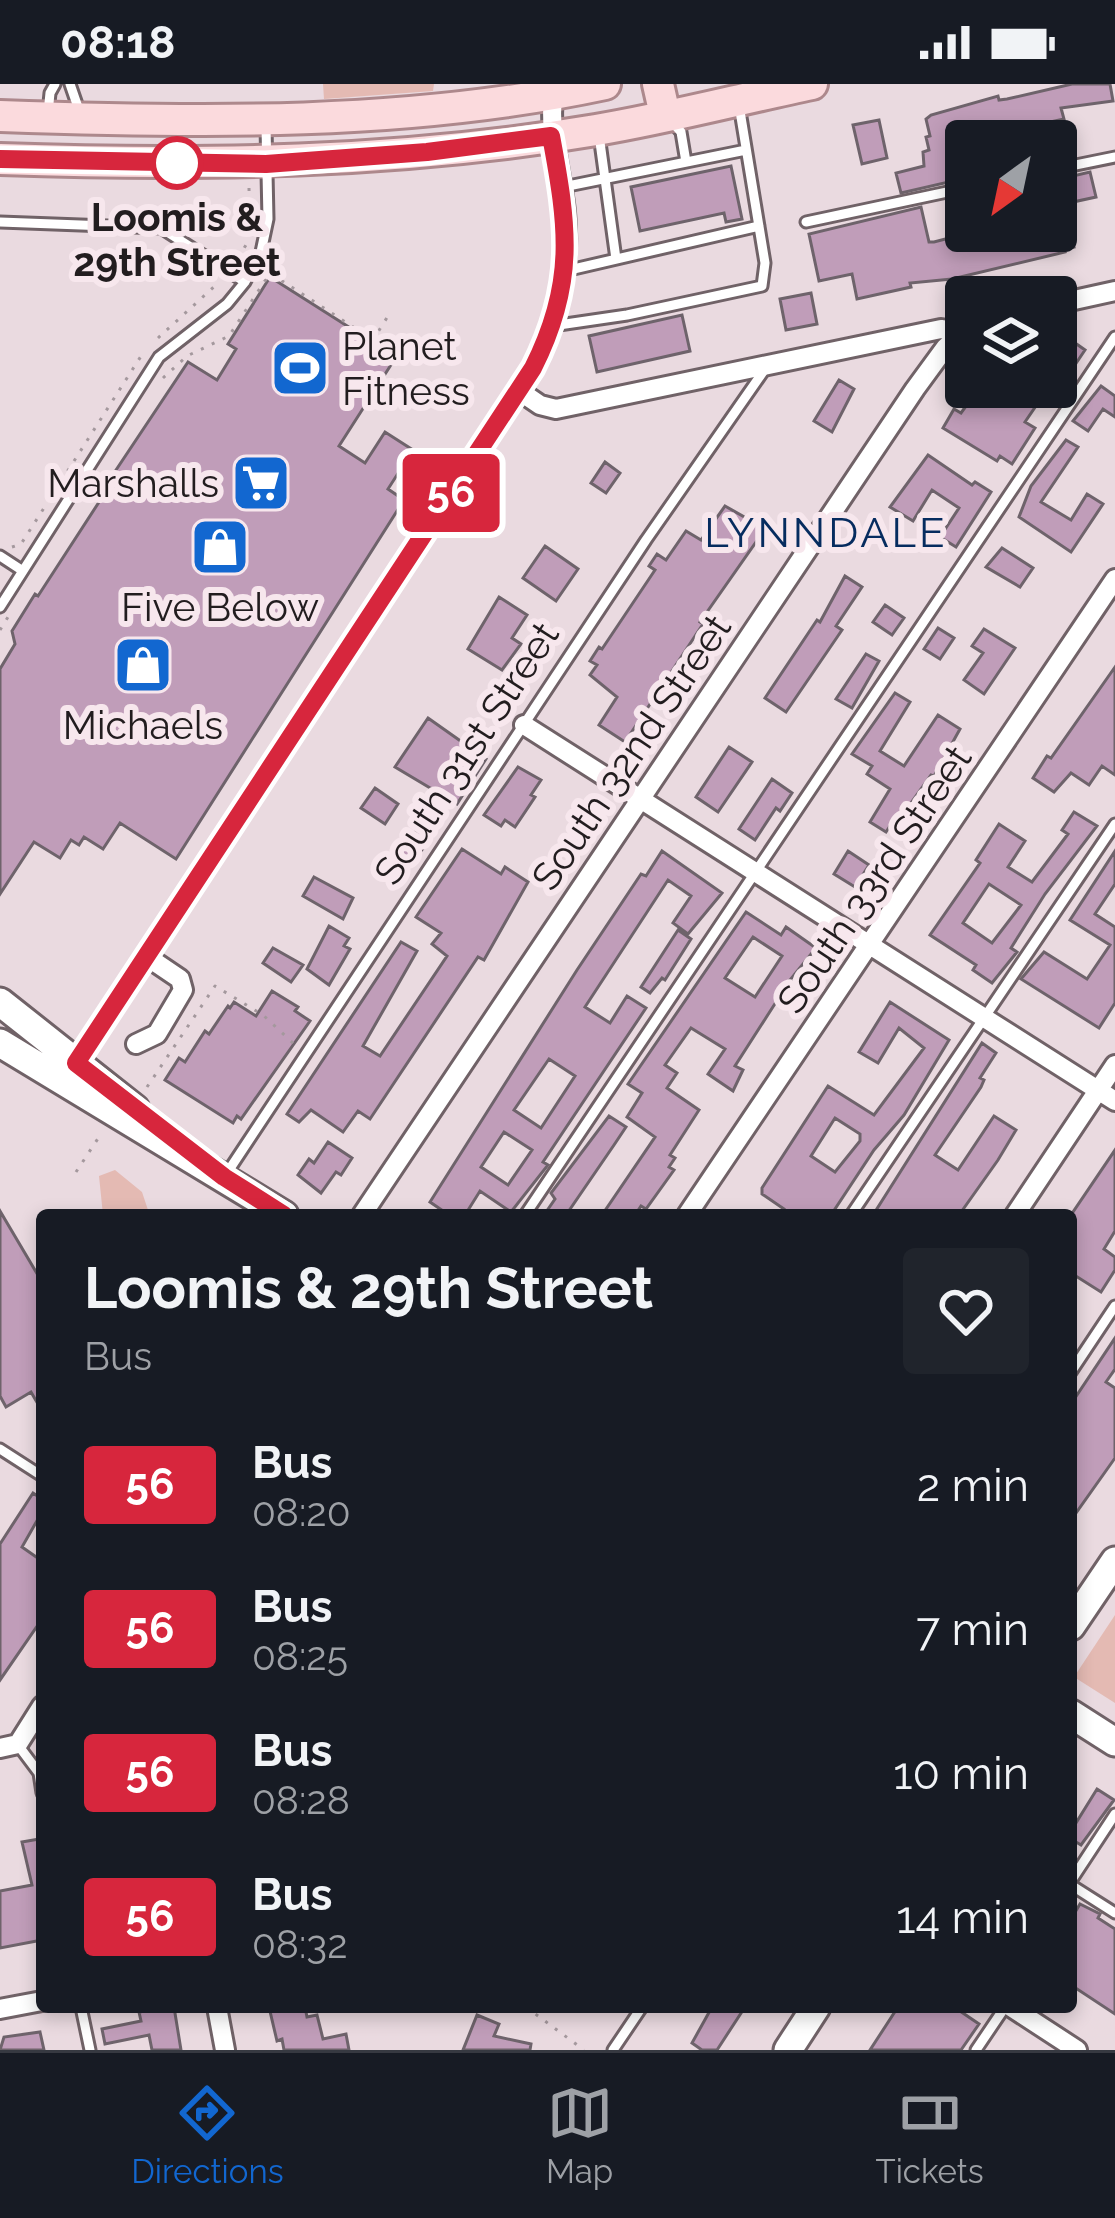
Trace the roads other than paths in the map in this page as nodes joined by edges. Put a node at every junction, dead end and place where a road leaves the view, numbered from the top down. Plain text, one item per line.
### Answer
1 (56, 84) edge
2 (70, 84) edge
3 (605, 84) edge
4 (812, 84) edge
5 (554, 90) edge
6 (661, 99) edge
7 (738, 100) junction
8 (0, 116) edge
9 (47, 118) junction
10 (82, 118) junction
11 (266, 120) junction
12 (598, 130) junction
13 (551, 136) junction
14 (746, 149) junction
15 (1115, 157) edge
16 (0, 159) edge
17 (82, 162) junction
18 (686, 162) junction
19 (266, 164) junction
20 (1077, 165) edge
21 (604, 178) junction
22 (561, 187) junction
23 (945, 192) edge
24 (0, 222) edge
25 (806, 222) dead end
26 (760, 226) junction
27 (616, 259) junction
28 (565, 271) junction
29 (244, 282) junction
30 (1115, 291) edge
31 (1077, 299) edge
32 (552, 326) junction
33 (945, 328) edge
34 (1115, 337) edge
35 (945, 350) edge
36 (766, 368) junction
37 (518, 390) junction
38 (0, 556) edge
39 (23, 571) junction
40 (1115, 579) edge
41 (0, 607) edge
42 (524, 725) junction
43 (640, 797) junction
44 (1115, 824) edge
45 (755, 870) junction
46 (870, 943) junction
47 (146, 956) junction
48 (0, 1002) edge
49 (985, 1017) junction
50 (0, 1043) edge
51 (136, 1044) dead end
52 (1115, 1065) edge
53 (69, 1073) junction
54 (1107, 1095) edge
55 (224, 1177) junction
56 (275, 1209) edge
57 (366, 1209) edge
58 (529, 1209) edge
59 (691, 1209) edge
60 (855, 1209) edge
61 (1020, 1209) edge
62 (1115, 1306) edge
63 (1077, 1363) edge
64 (0, 1449) edge
65 (36, 1472) edge
66 (1115, 1561) edge
67 (1077, 1617) edge
68 (36, 1713) edge
69 (1077, 1718) edge
70 (1115, 1742) edge
71 (9, 1746) edge
72 (36, 1770) edge
73 (1115, 1814) edge
74 (1077, 1874) edge
75 (1077, 1887) edge
76 (1115, 1913) edge
77 (36, 2002) edge
78 (0, 2009) edge
79 (82, 2013) edge
80 (218, 2013) edge
81 (638, 2013) edge
82 (812, 2013) edge
83 (1004, 2013) edge
84 (1018, 2013) edge
85 (90, 2050) edge
86 (225, 2050) edge
87 (613, 2050) edge
88 (788, 2050) edge
89 (976, 2050) edge
90 (1077, 2050) edge

1 - 9 lane
2 - 10 lane
3 - 5 main road
4 - 7 main road
5 - 11 main road
5 - 13 street
6 - 7 main road
6 - 12 main road
6 - 18 lane
7 - 14 lane
8 - 9 main road
9 - 10 main road
9 - 17 main road
10 - 11 main road
11 - 19 lane
12 - 13 main road
12 - 21 lane
13 - 19 main road
13 - 22 street
14 - 18 lane
14 - 26 lane
15 - 20 lane
16 - 17 main road
17 - 19 main road
18 - 21 lane
19 - 29 lane
21 - 22 lane
21 - 27 lane
22 - 28 street
23 - 25 lane
24 - 29 lane
26 - 27 lane
26 - 32 lane
27 - 28 lane
28 - 32 street
29 - 39 lane
30 - 31 street
32 - 37 street
33 - 36 street
34 - 45 lane
35 - 43 street, South 32nd Street
36 - 37 street
36 - 42 lane, South 31st Street
37 - 47 street
38 - 39 lane
39 - 41 lane
40 - 46 street, South 33rd Street
42 - 43 street
42 - 55 lane, South 31st Street
43 - 45 street
43 - 57 street, South 32nd Street
44 - 49 lane
45 - 46 street
45 - 58 lane
46 - 49 street
46 - 59 street, South 33rd Street
47 - 51 street
47 - 53 street
48 - 53 street
49 - 54 street
49 - 60 lane
50 - 53 street
52 - 54 street
53 - 55 street
54 - 61 street
55 - 56 street
62 - 63 lane
64 - 65 lane
66 - 67 street
68 - 71 street
69 - 70 street
71 - 72 lane
73 - 74 lane
75 - 76 lane
77 - 78 street
79 - 85 lane
80 - 86 street
81 - 87 lane
82 - 88 street
83 - 89 lane
84 - 90 street

